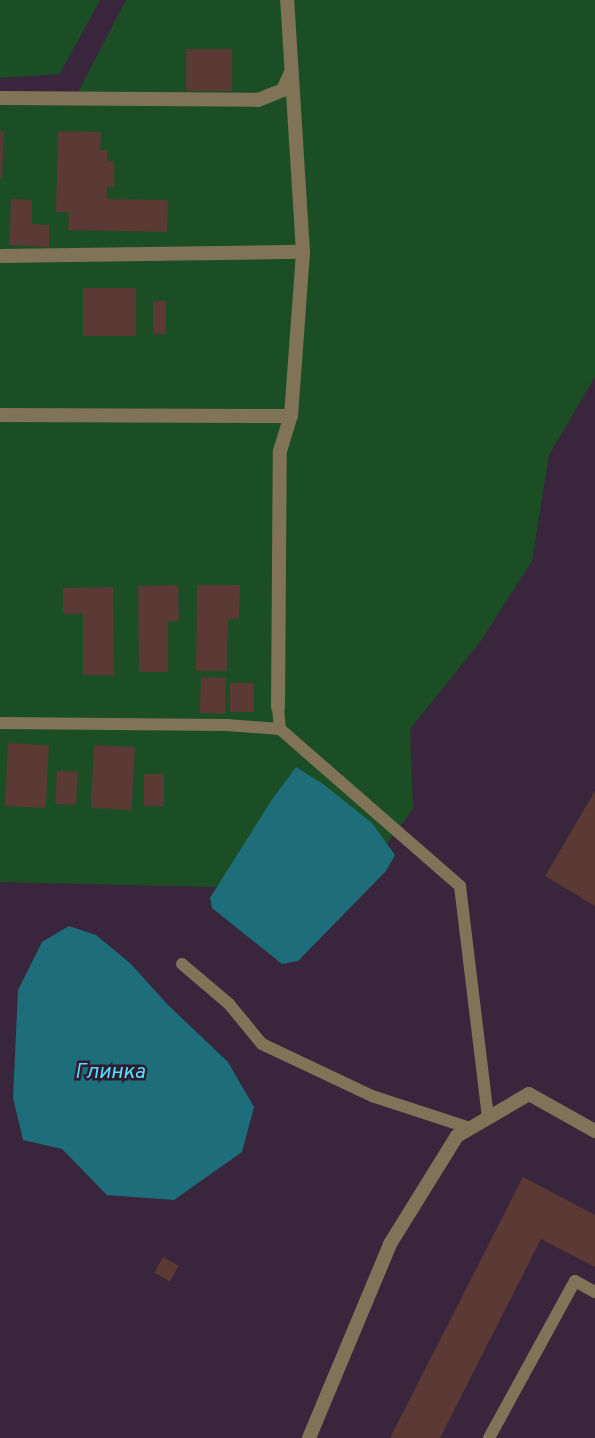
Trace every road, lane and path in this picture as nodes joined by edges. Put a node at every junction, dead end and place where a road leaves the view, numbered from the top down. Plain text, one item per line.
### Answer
1 (287, 0) edge
2 (293, 68) junction
3 (0, 98) edge
4 (303, 252) junction
5 (0, 256) edge
6 (0, 415) edge
7 (291, 416) junction
8 (278, 707) joint
9 (0, 723) edge
10 (280, 729) junction
11 (182, 964) dead end
12 (488, 1118) junction
13 (470, 1128) junction
14 (595, 1131) edge
15 (595, 1292) edge
16 (309, 1438) edge
17 (489, 1438) edge

1 - 2 street
2 - 3 street
2 - 4 street
4 - 5 street
4 - 7 street
6 - 7 street
7 - 8 street
8 - 10 lane
9 - 10 lane
10 - 12 lane
11 - 13 lane
12 - 13 street
12 - 14 street
13 - 16 street
15 - 17 lane

